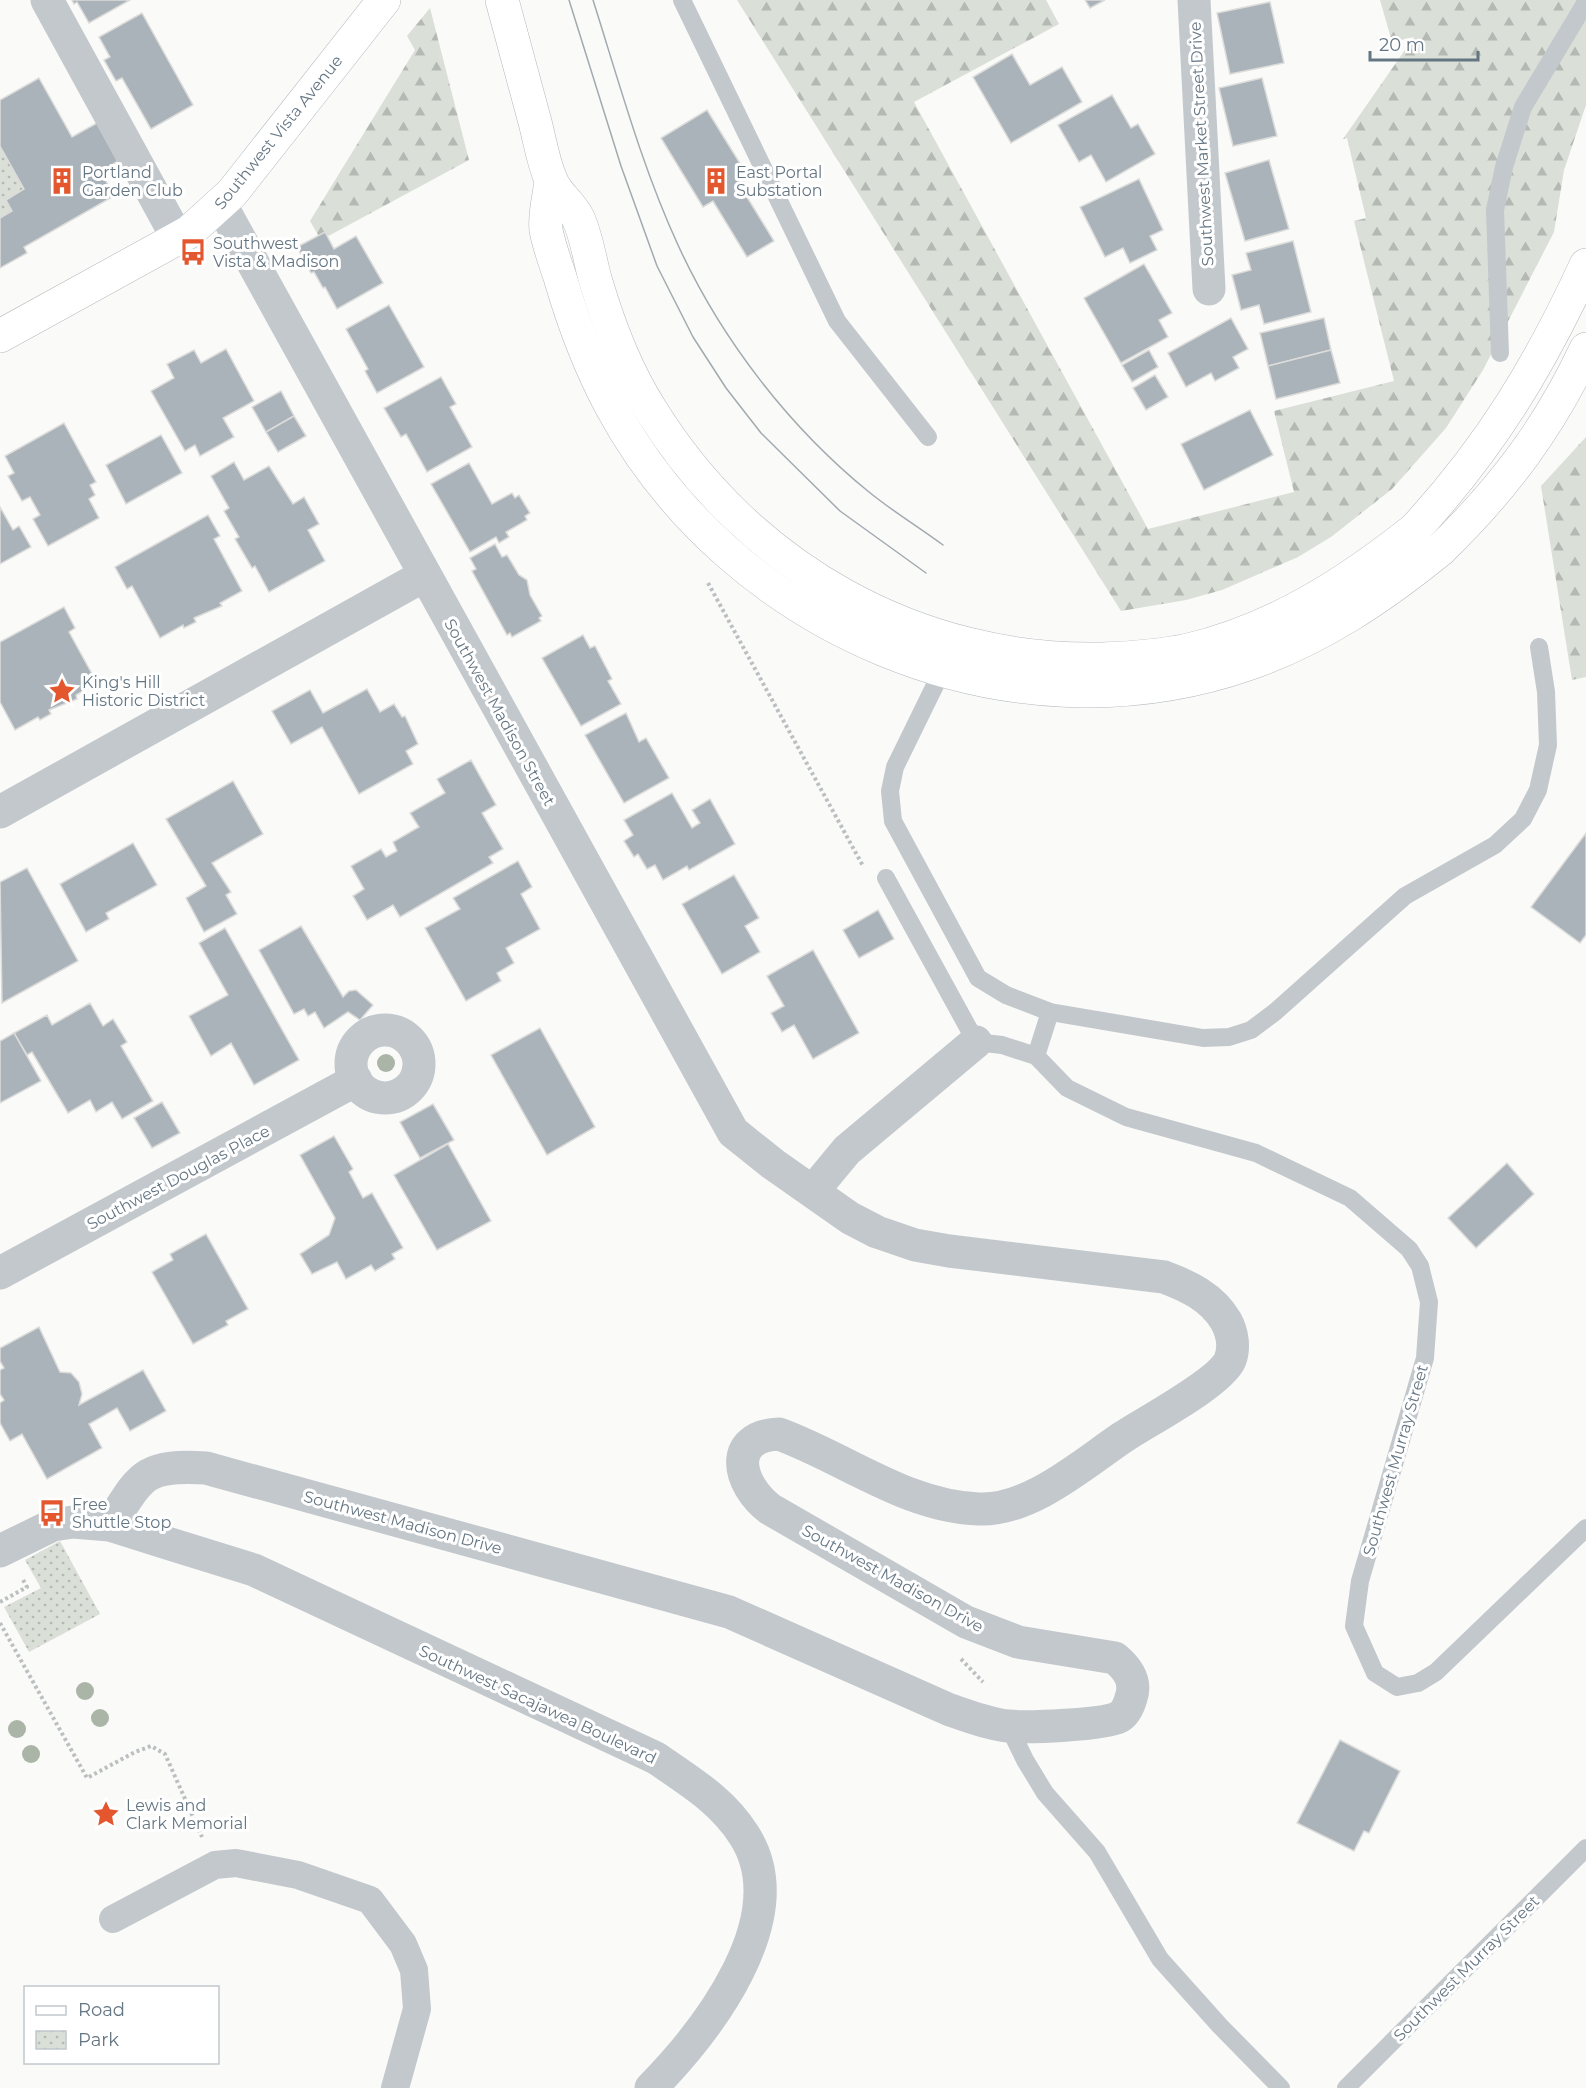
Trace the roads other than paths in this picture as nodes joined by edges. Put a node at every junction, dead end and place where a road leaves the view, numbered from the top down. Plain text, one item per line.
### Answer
1 (46, 0) edge
2 (384, 0) edge
3 (502, 0) edge
4 (682, 0) edge
5 (1194, 0) edge
6 (1586, 2) edge
7 (551, 182) junction
8 (221, 205) junction
9 (178, 239) junction
10 (1586, 266) edge
11 (1209, 289) dead end
12 (0, 336) edge
13 (1586, 349) edge
14 (1500, 353) dead end
15 (928, 437) dead end
16 (425, 575) junction
17 (1539, 647) dead end
18 (942, 671) junction
19 (0, 812) edge
20 (886, 878) road end
21 (1050, 1012) junction
22 (976, 1042) junction
23 (1036, 1056) junction
24 (356, 1080) dead end
25 (813, 1191) junction
26 (0, 1273) edge
27 (110, 1525) junction
28 (1586, 1528) edge
29 (0, 1551) edge
30 (1009, 1727) junction
31 (1586, 1848) edge
32 (112, 1919) dead end
33 (395, 2088) edge
34 (651, 2088) edge
35 (1281, 2088) edge
36 (1346, 2088) edge

1 - 9 street
2 - 8 main road, Southwest Vista Avenue
3 - 7 main road
4 - 15 lane
5 - 11 street, Southwest Market Street Drive
6 - 14 lane
7 - 10 main road
7 - 18 main road
8 - 9 main road, Southwest Vista Avenue
8 - 16 street, Southwest Madison Street
9 - 12 main road, Southwest Vista Avenue
13 - 18 main road
16 - 19 street
16 - 25 street, Southwest Madison Street
17 - 21 lane
18 - 21 lane
20 - 22 lane
21 - 23 lane
22 - 23 lane, Southwest Murray Street
22 - 25 street
23 - 28 lane, Southwest Murray Street
24 - 26 street, Southwest Douglas Place
25 - 30 street, Southwest Madison Drive
27 - 29 street, Southwest Sacajawea Boulevard
27 - 30 street, Southwest Madison Drive
27 - 34 street, Southwest Sacajawea Boulevard
30 - 35 lane
31 - 36 lane, Southwest Murray Street
32 - 33 street

